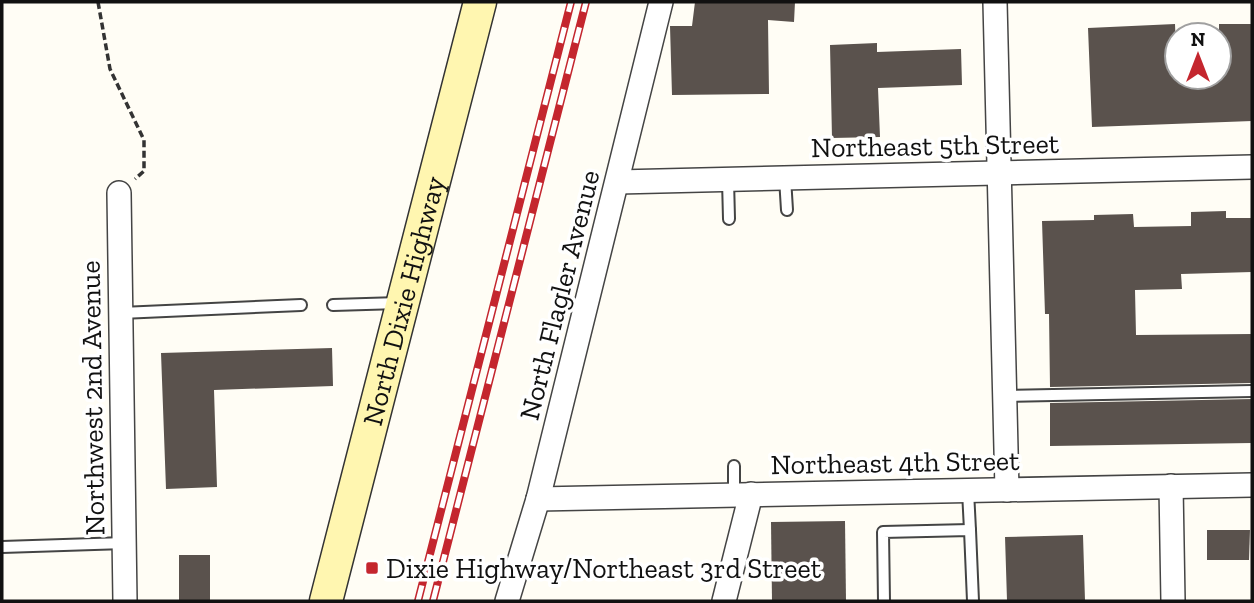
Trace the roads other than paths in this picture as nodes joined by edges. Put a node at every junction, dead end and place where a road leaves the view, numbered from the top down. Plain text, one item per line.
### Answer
1 (480, 2) edge
2 (661, 2) edge
3 (995, 2) edge
4 (1252, 167) edge
5 (998, 174) junction
6 (785, 178) junction
7 (728, 180) junction
8 (618, 182) junction
9 (119, 193) road end
10 (787, 210) dead end
11 (729, 219) dead end
12 (402, 303) junction
13 (333, 304) dead end
14 (301, 305) dead end
15 (121, 313) junction
16 (1252, 391) edge
17 (1004, 396) junction
18 (734, 466) dead end
19 (1252, 485) edge
20 (1171, 486) junction
21 (1007, 490) junction
22 (968, 491) junction
23 (743, 494) junction
24 (538, 499) junction
25 (970, 530) junction
26 (125, 543) junction
27 (2, 547) edge
28 (125, 601) edge
29 (326, 601) edge
30 (507, 601) edge
31 (724, 601) edge
32 (884, 601) edge
33 (973, 601) edge
34 (1173, 601) edge

1 - 12 main road, North Dixie Highway
2 - 8 street, North Flagler Avenue
3 - 5 street
4 - 5 street, Northeast 5th Street
5 - 6 street, Northeast 5th Street
5 - 17 street
6 - 7 street, Northeast 5th Street
6 - 10 lane
7 - 8 street, Northeast 5th Street
7 - 11 lane
8 - 24 street, North Flagler Avenue
9 - 15 street, Northwest 2nd Avenue
12 - 13 lane
12 - 29 main road, North Dixie Highway
14 - 15 lane
15 - 26 street, Northwest 2nd Avenue
16 - 17 lane
17 - 21 street
18 - 23 lane
19 - 20 street, Northeast 4th Street
20 - 21 street, Northeast 4th Street
20 - 34 street
21 - 22 street, Northeast 4th Street
22 - 23 street, Northeast 4th Street
22 - 25 lane
23 - 24 street, Northeast 4th Street
23 - 31 street
24 - 30 street, North Flagler Avenue
25 - 32 lane
25 - 33 lane
26 - 27 lane
26 - 28 street, Northwest 2nd Avenue

